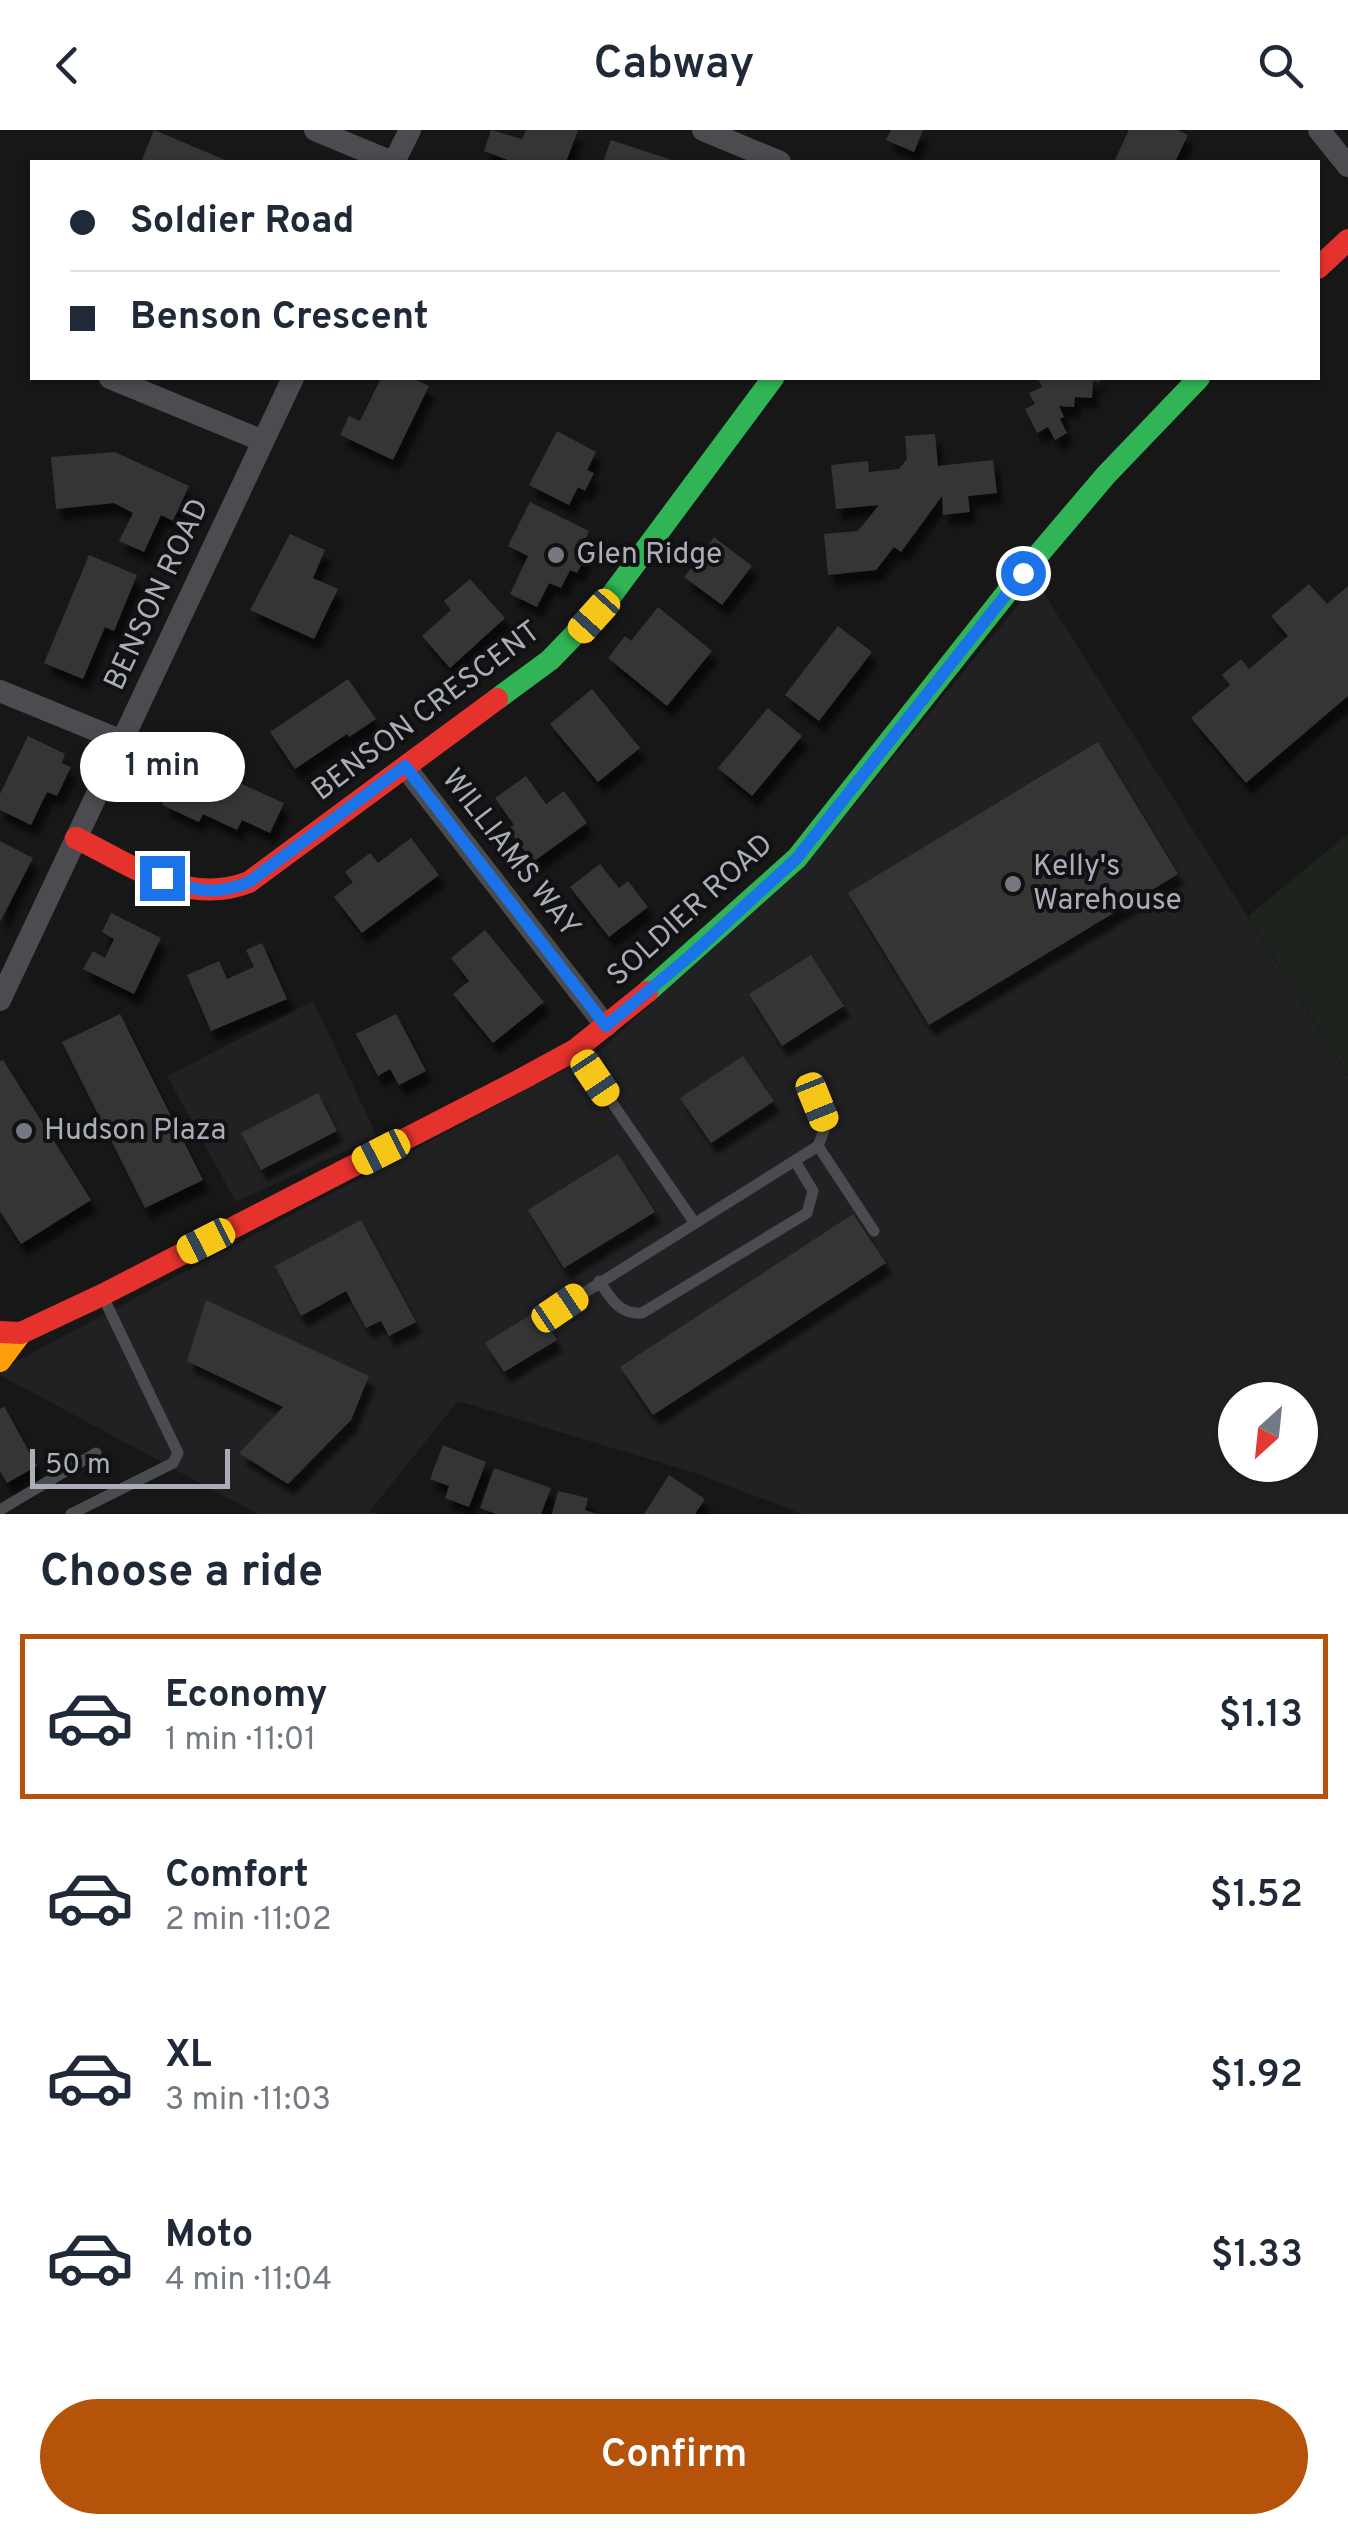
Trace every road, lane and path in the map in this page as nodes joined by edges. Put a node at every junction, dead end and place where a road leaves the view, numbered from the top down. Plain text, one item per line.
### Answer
1 (315, 130) edge
2 (410, 130) edge
3 (702, 130) edge
4 (1319, 130) edge
5 (388, 160) edge
6 (394, 160) edge
7 (775, 160) edge
8 (1348, 166) edge
9 (1348, 240) edge
10 (1320, 266) edge
11 (115, 380) edge
12 (292, 380) edge
13 (772, 380) edge
14 (1197, 380) edge
15 (264, 441) junction
16 (0, 691) edge
17 (122, 741) junction
18 (405, 766) junction
19 (76, 838) junction
20 (0, 1000) edge
21 (606, 1026) junction
22 (576, 1050) junction
23 (817, 1102) dead end
24 (818, 1146) junction
25 (795, 1161) junction
26 (694, 1222) junction
27 (874, 1231) dead end
28 (598, 1282) junction
29 (102, 1295) junction
30 (560, 1308) dead end
31 (11, 1333) edge
32 (0, 1362) edge
33 (96, 1454) dead end
34 (0, 1510) edge
35 (71, 1514) edge

1 - 5 street
2 - 6 street
3 - 7 street
4 - 8 street
9 - 10 main road
11 - 15 street
12 - 15 street, BENSON ROAD
13 - 18 main road, BENSON CRESCENT
14 - 21 main road, SOLDIER ROAD
15 - 17 street, BENSON ROAD
16 - 17 street
17 - 19 street, BENSON ROAD
18 - 19 main road, BENSON CRESCENT
18 - 21 street, WILLIAMS WAY
19 - 20 street, BENSON ROAD
21 - 22 main road, SOLDIER ROAD
22 - 26 lane
22 - 29 main road, SOLDIER ROAD
23 - 24 lane
24 - 25 lane
24 - 27 lane
25 - 26 lane
25 - 28 lane
26 - 28 lane
28 - 30 lane
29 - 31 main road, SOLDIER ROAD
29 - 35 lane
31 - 32 main road, SOLDIER ROAD
33 - 34 lane

